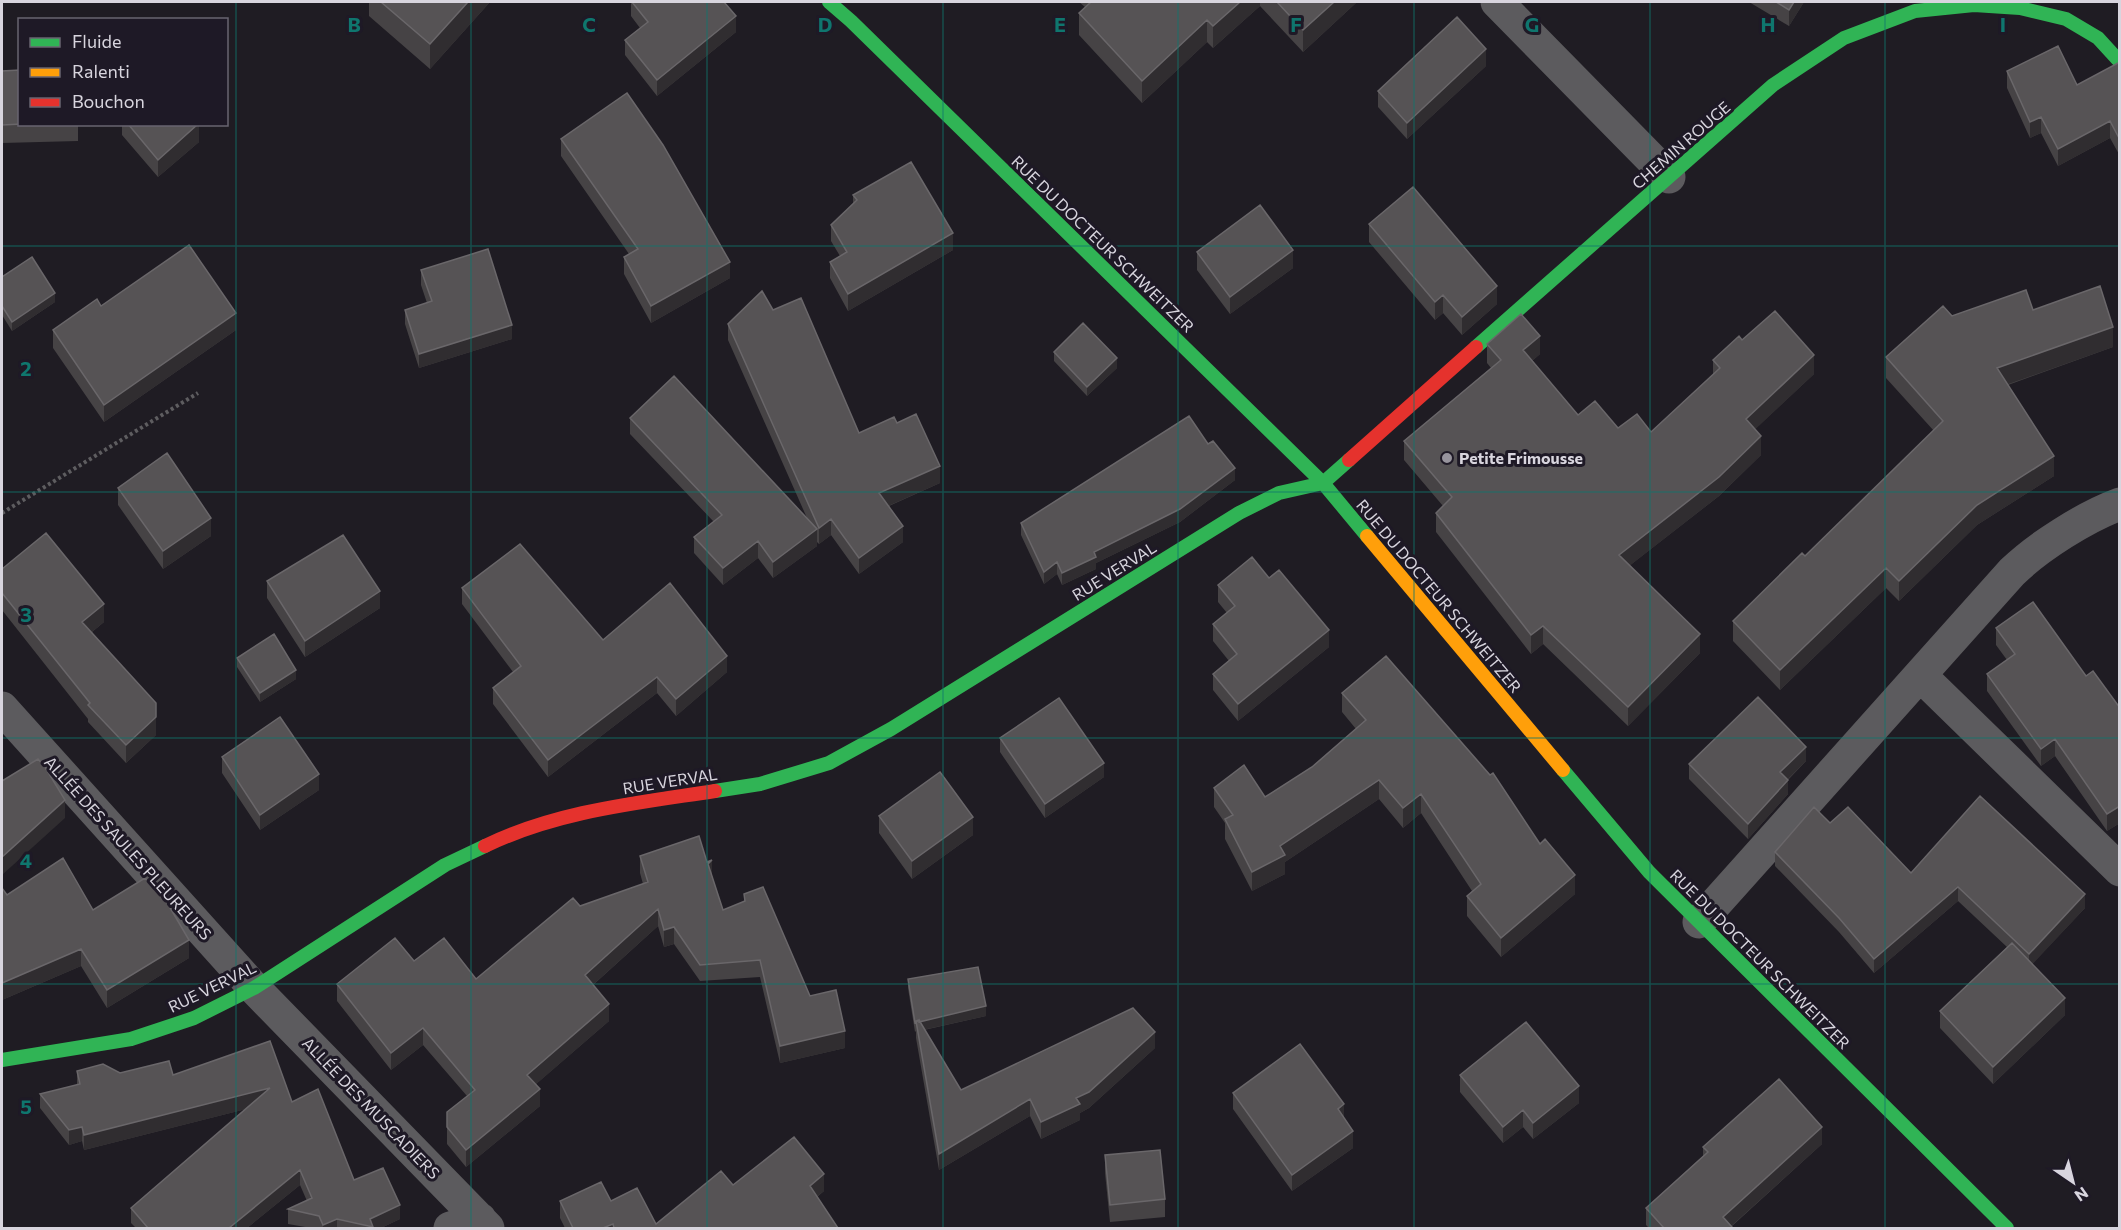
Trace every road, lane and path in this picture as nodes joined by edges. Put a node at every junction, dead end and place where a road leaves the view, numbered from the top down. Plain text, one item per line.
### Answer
1 (829, 2) edge
2 (1497, 2) edge
3 (2120, 62) edge
4 (1669, 177) junction
5 (198, 393) dead end
6 (1323, 483) junction
7 (2120, 504) edge
8 (2, 513) edge
9 (1920, 675) junction
10 (2, 708) edge
11 (2120, 870) edge
12 (1700, 922) junction
13 (254, 988) junction
14 (2, 1060) edge
15 (473, 1226) edge
16 (2007, 1228) edge

1 - 6 street, RUE DU DOCTEUR SCHWEITZER
2 - 4 street
3 - 4 street, CHEMIN ROUGE
4 - 6 street, CHEMIN ROUGE
5 - 8 path
6 - 12 street, RUE DU DOCTEUR SCHWEITZER
6 - 13 street, RUE VERVAL
7 - 9 street
9 - 11 street
9 - 12 street
10 - 13 street, ALLÉE DES SAULES PLEUREURS
12 - 16 street, RUE DU DOCTEUR SCHWEITZER
13 - 14 street, RUE VERVAL
13 - 15 street, ALLÉE DES MUSCADIERS

